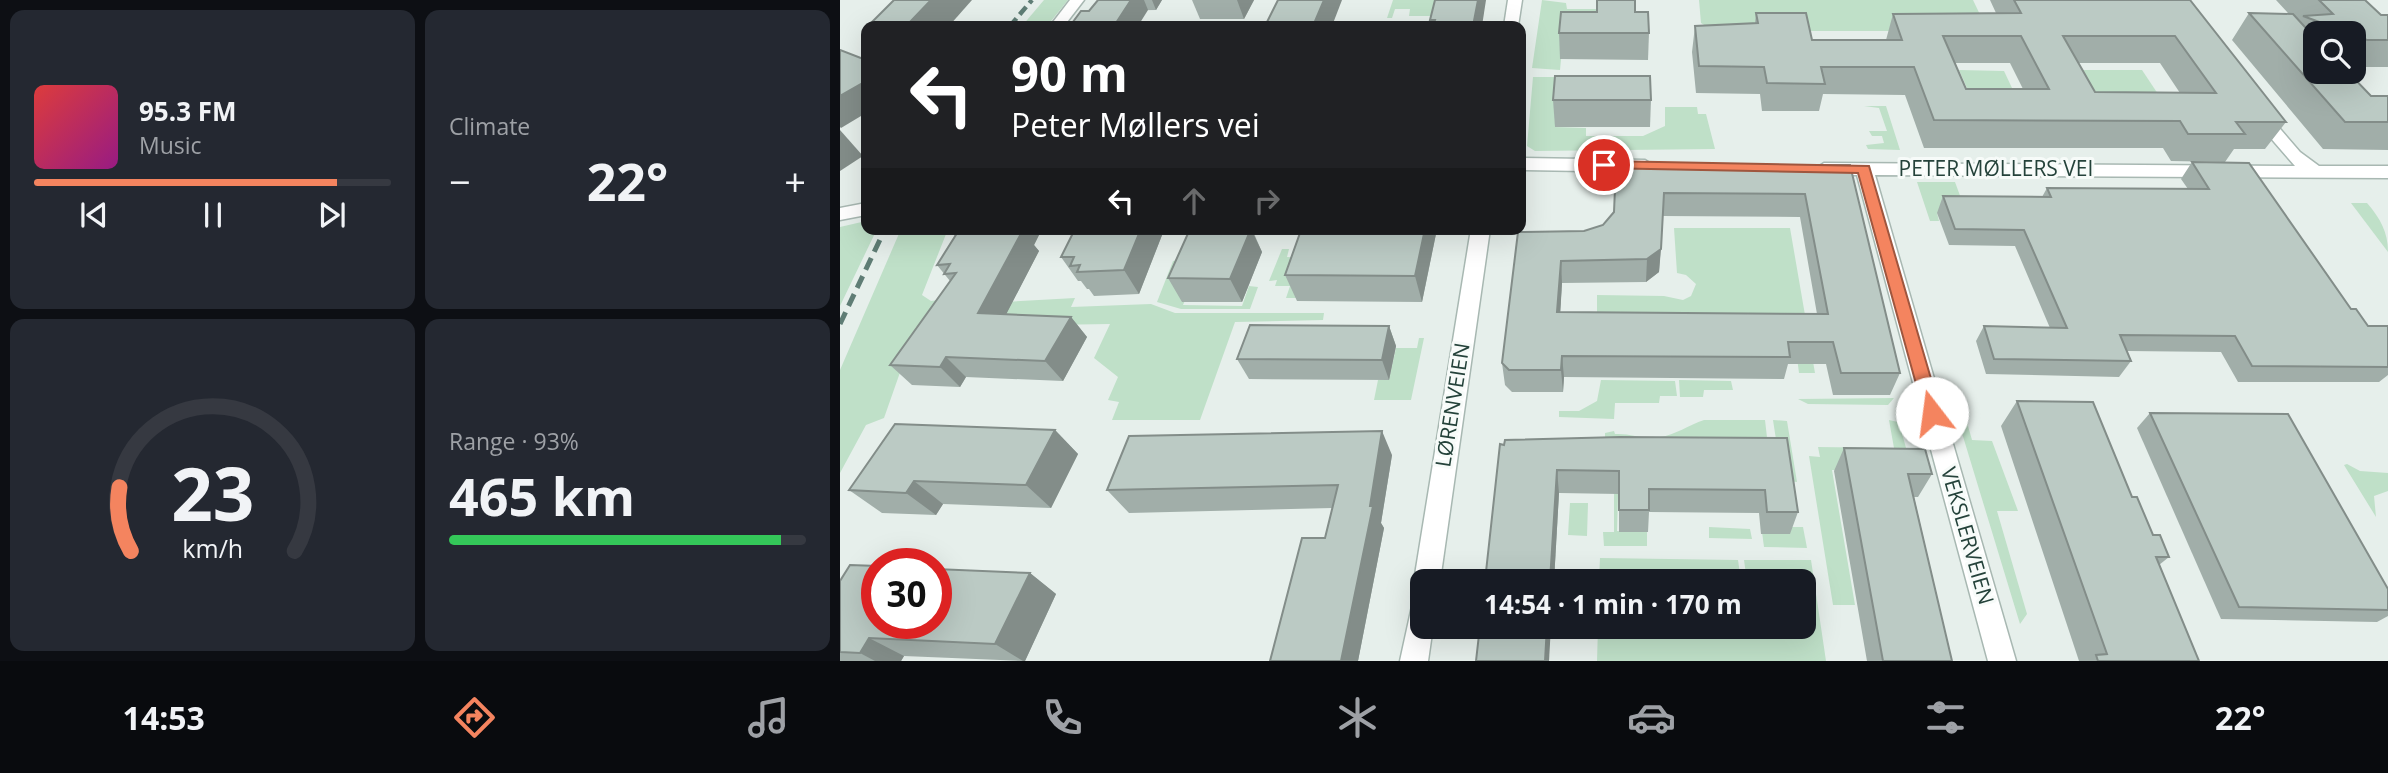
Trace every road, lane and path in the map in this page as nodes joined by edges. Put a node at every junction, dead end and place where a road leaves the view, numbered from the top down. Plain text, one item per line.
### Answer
1 (1077, 0) edge
2 (1515, 0) edge
3 (1061, 21) edge
4 (1512, 21) edge
5 (2247, 103) edge
6 (1526, 164) edge
7 (1667, 166) edge
8 (1804, 168) edge
9 (1864, 169) junction
10 (2314, 171) junction
11 (2388, 172) edge
12 (861, 210) edge
13 (840, 214) edge
14 (1480, 235) edge
15 (1429, 569) edge
16 (1418, 639) edge
17 (1414, 661) edge
18 (2002, 661) edge

1 - 3 street
2 - 4 street
5 - 10 street
6 - 7 street
8 - 9 street, PETER MØLLERS VEI
9 - 10 street, PETER MØLLERS VEI
9 - 18 street, VEKSLERVEIEN
10 - 11 street, PETER MØLLERS VEI
12 - 13 street
14 - 15 street, LØRENVEIEN
16 - 17 street

